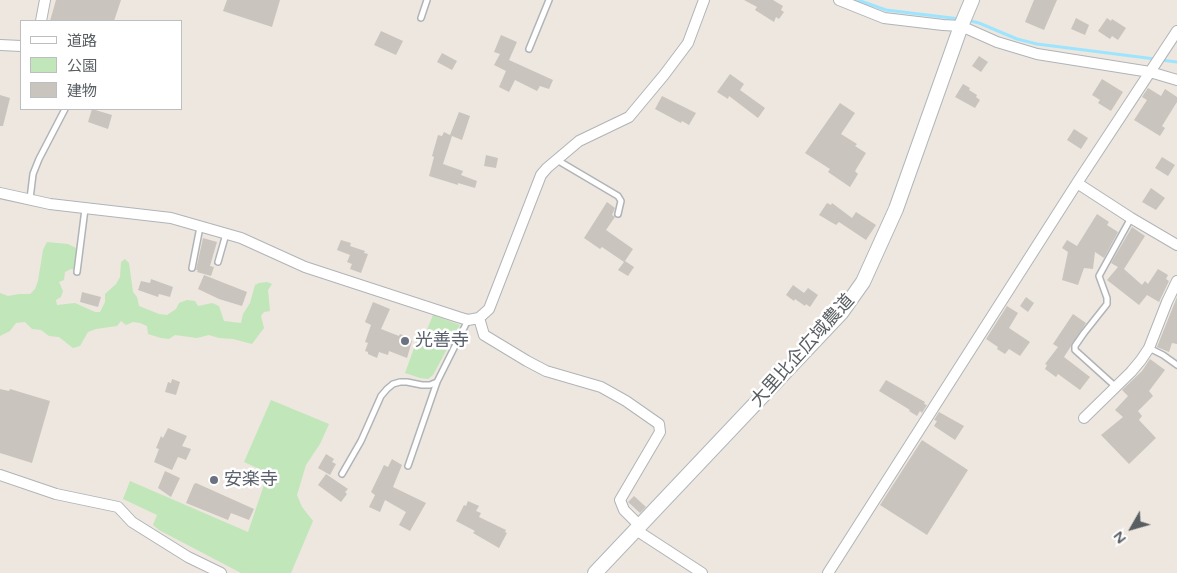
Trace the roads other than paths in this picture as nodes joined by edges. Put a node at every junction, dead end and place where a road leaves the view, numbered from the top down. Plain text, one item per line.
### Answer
1 (45, 0) edge
2 (427, 0) edge
3 (549, 0) edge
4 (704, 0) edge
5 (839, 0) edge
6 (972, 0) edge
7 (421, 18) dead end
8 (41, 20) edge
9 (961, 26) junction
10 (1177, 31) edge
11 (0, 45) edge
12 (20, 46) edge
13 (529, 49) dead end
14 (1150, 72) junction
15 (1177, 80) edge
16 (64, 110) edge
17 (556, 159) junction
18 (1078, 183) junction
19 (0, 193) edge
20 (30, 199) junction
21 (85, 208) junction
22 (618, 214) dead end
23 (1131, 218) junction
24 (200, 227) junction
25 (226, 234) junction
26 (1177, 245) edge
27 (218, 262) dead end
28 (192, 268) dead end
29 (77, 272) dead end
30 (1177, 281) edge
31 (479, 318) junction
32 (468, 320) junction
33 (1149, 348) junction
34 (1177, 365) edge
35 (437, 382) junction
36 (1116, 387) junction
37 (1084, 418) dead end
38 (408, 466) dead end
39 (342, 474) dead end
40 (0, 475) edge
41 (638, 528) junction
42 (221, 573) edge
43 (595, 573) edge
44 (702, 573) edge
45 (828, 573) edge

1 - 8 street
2 - 7 lane
3 - 13 lane
4 - 17 street
5 - 9 street
6 - 9 street, 大里比企広域農道
9 - 14 street
9 - 41 street, 大里比企広域農道
10 - 14 street
11 - 12 street
14 - 15 street
14 - 18 street
16 - 20 lane
17 - 22 lane
17 - 31 street
18 - 23 street
18 - 45 street
19 - 20 street
20 - 21 street
21 - 24 street
21 - 29 lane
23 - 26 street
23 - 36 lane
24 - 25 street
24 - 28 lane
25 - 27 lane
25 - 32 street
30 - 33 street
31 - 32 street
31 - 41 street
32 - 35 lane
33 - 34 lane
33 - 36 street
35 - 38 lane
35 - 39 lane
36 - 37 street
40 - 42 street
41 - 43 street, 大里比企広域農道
41 - 44 street

